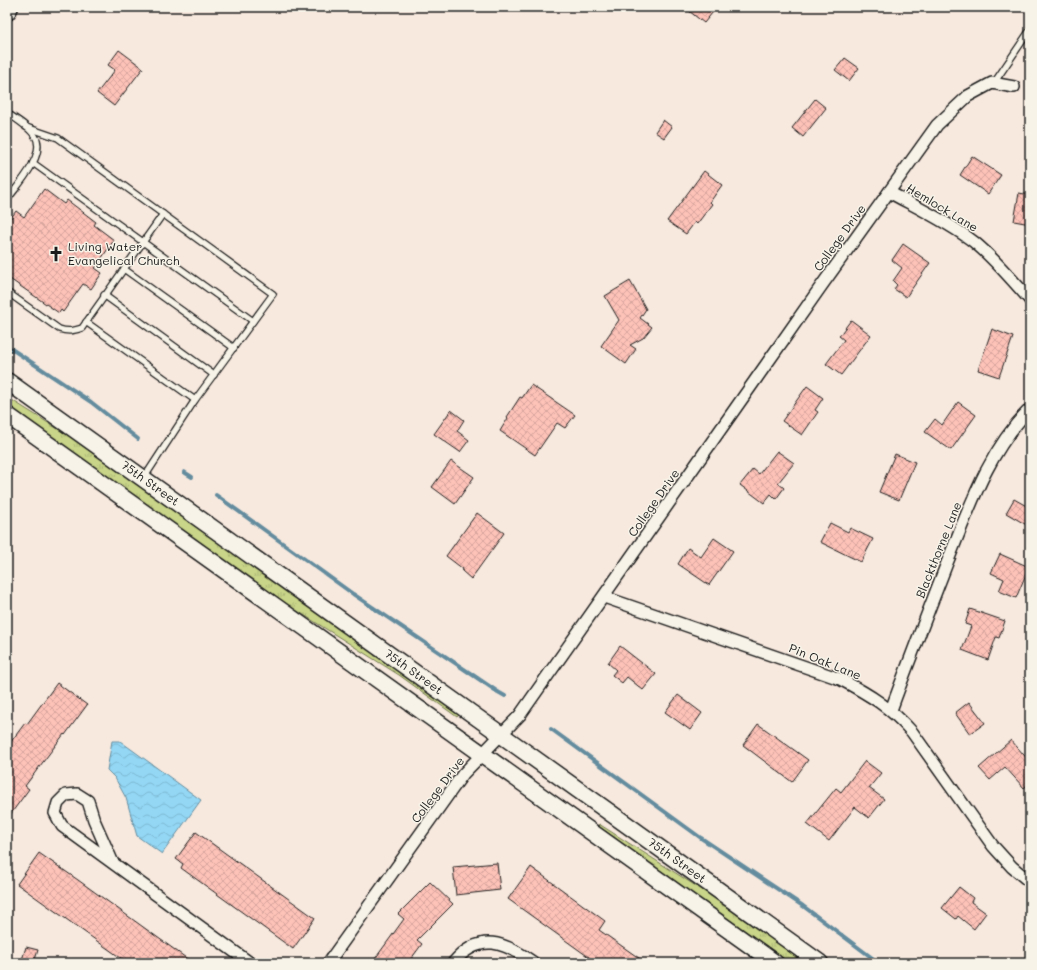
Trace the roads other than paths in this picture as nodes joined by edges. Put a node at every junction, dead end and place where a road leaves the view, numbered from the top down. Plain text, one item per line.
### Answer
1 (10, 7) edge
2 (7, 12) edge
3 (1030, 30) edge
4 (994, 83) junction
5 (1014, 87) dead end
6 (7, 113) edge
7 (26, 127) junction
8 (33, 163) junction
9 (889, 192) junction
10 (7, 200) edge
11 (162, 214) junction
12 (142, 242) junction
13 (124, 269) junction
14 (7, 292) edge
15 (104, 296) junction
16 (1030, 300) edge
17 (253, 321) junction
18 (86, 322) junction
19 (234, 348) junction
20 (214, 375) junction
21 (7, 381) edge
22 (195, 400) junction
23 (1030, 409) edge
24 (7, 415) edge
25 (144, 478) junction
26 (604, 597) junction
27 (891, 710) junction
28 (502, 735) junction
29 (482, 754) junction
30 (113, 863) junction
31 (1030, 882) edge
32 (250, 963) edge
33 (328, 963) edge
34 (453, 963) edge
35 (534, 963) edge
36 (775, 963) edge
37 (820, 963) edge

1 - 2 main road
3 - 4 lane
4 - 5 street
4 - 9 street, College Drive
6 - 7 lane
7 - 8 lane
7 - 11 lane
8 - 10 lane
8 - 12 lane
9 - 16 street, Hemlock Lane
9 - 26 street, College Drive
11 - 12 lane
11 - 17 lane
12 - 13 lane
12 - 17 lane
13 - 15 lane
13 - 19 lane
14 - 18 lane
15 - 18 lane
15 - 20 lane
17 - 19 lane
18 - 22 lane
19 - 20 lane
20 - 22 lane
21 - 25 main road, 75th Street
22 - 25 lane
23 - 27 street, Blackthorne Lane
24 - 29 main road
25 - 28 main road, 75th Street
26 - 27 street, Pin Oak Lane
26 - 28 street, College Drive
27 - 31 street, Pin Oak Lane
28 - 29 street, College Drive
28 - 37 main road, 75th Street
29 - 33 street, College Drive
29 - 36 main road
30 - 30 street
30 - 32 street
34 - 35 street

